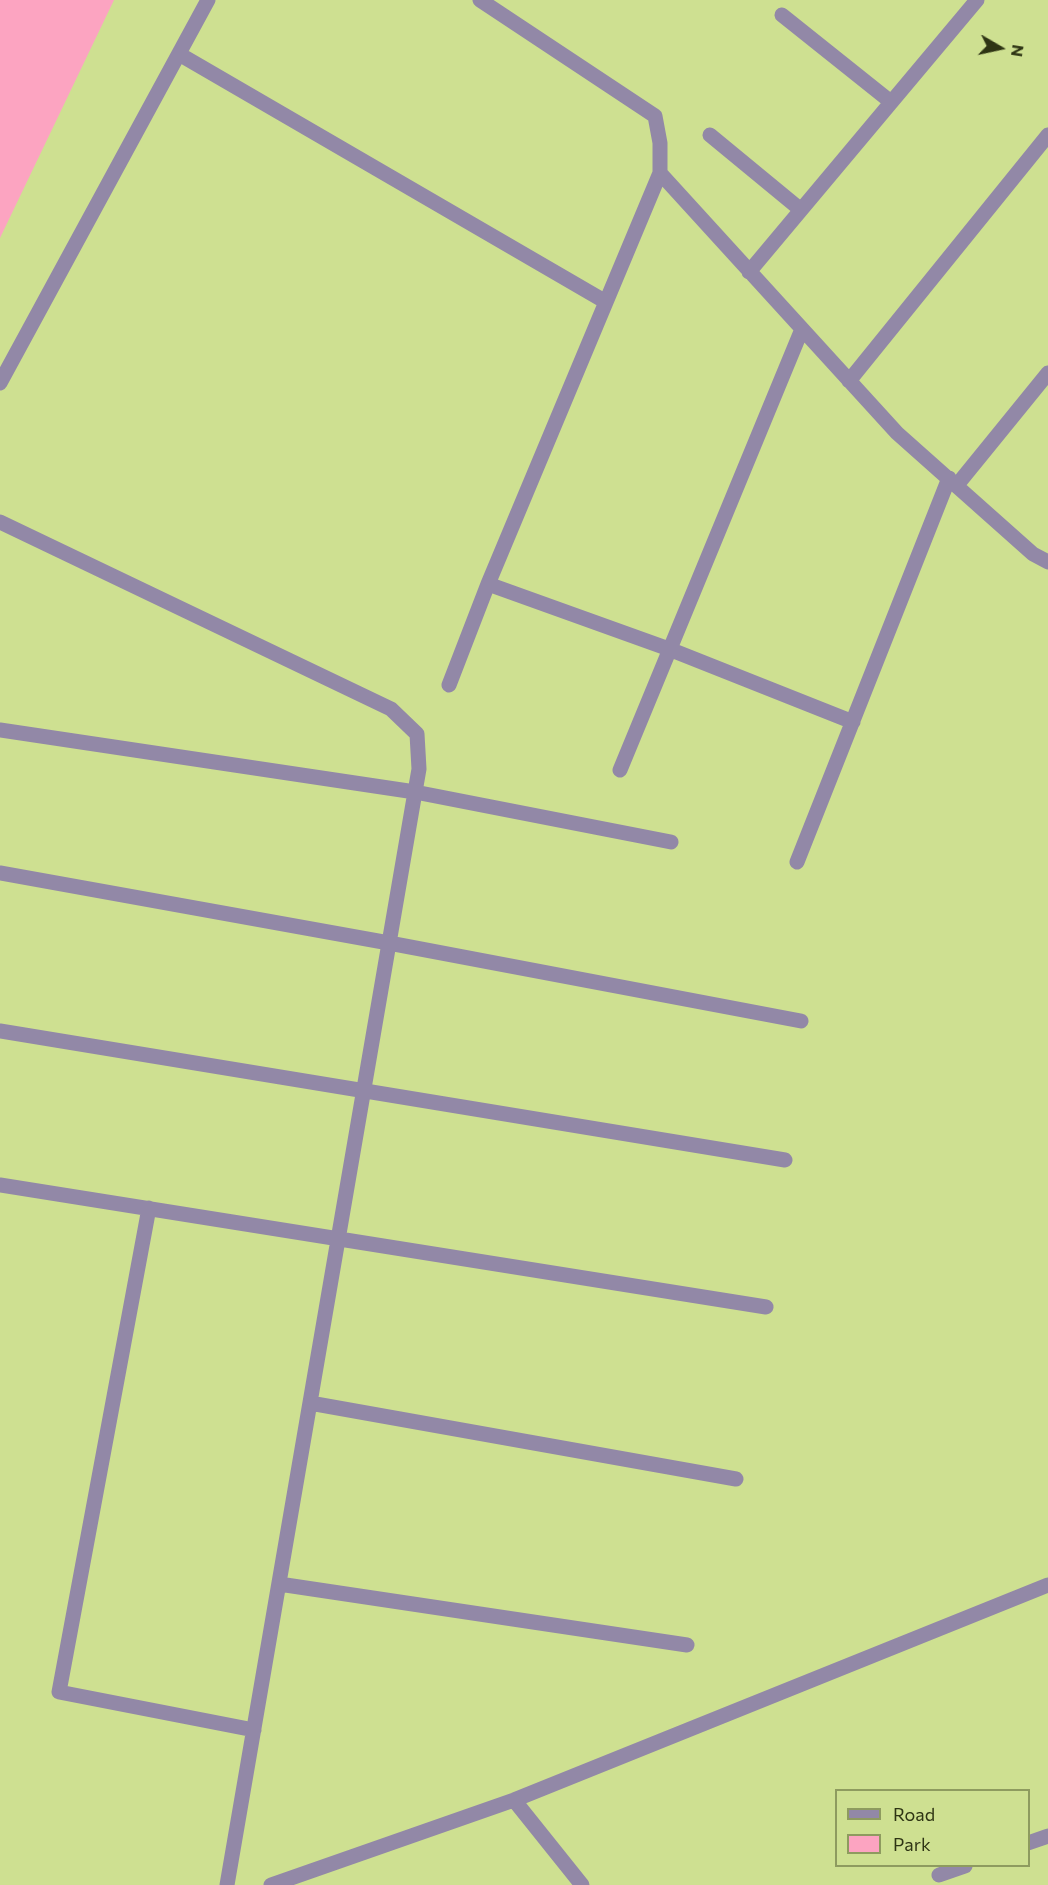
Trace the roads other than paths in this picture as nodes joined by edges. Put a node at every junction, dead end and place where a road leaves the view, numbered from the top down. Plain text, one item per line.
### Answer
1 (208, 0) edge
2 (480, 0) edge
3 (977, 0) edge
4 (782, 15) dead end
5 (179, 54) junction
6 (891, 102) junction
7 (710, 135) dead end
8 (1048, 135) edge
9 (660, 173) junction
10 (801, 210) junction
11 (749, 272) junction
12 (606, 302) junction
13 (802, 329) junction
14 (1048, 373) edge
15 (849, 381) junction
16 (0, 383) edge
17 (953, 482) junction
18 (0, 522) edge
19 (1048, 562) edge
20 (488, 584) junction
21 (669, 649) junction
22 (449, 685) dead end
23 (852, 722) junction
24 (0, 730) edge
25 (620, 770) dead end
26 (415, 792) junction
27 (671, 842) dead end
28 (797, 862) dead end
29 (0, 873) edge
30 (389, 943) junction
31 (801, 1021) dead end
32 (0, 1031) edge
33 (364, 1091) junction
34 (785, 1160) dead end
35 (0, 1185) edge
36 (149, 1208) junction
37 (339, 1238) junction
38 (766, 1307) dead end
39 (310, 1403) junction
40 (736, 1479) dead end
41 (279, 1584) junction
42 (1048, 1585) edge
43 (687, 1646) dead end
44 (254, 1730) junction
45 (514, 1800) junction
46 (1048, 1836) edge
47 (1030, 1843) edge
48 (962, 1867) edge
49 (939, 1875) dead end
50 (227, 1885) edge
51 (271, 1885) edge
52 (582, 1885) edge

1 - 5 street
2 - 9 street
3 - 6 street
4 - 6 street
5 - 12 street
5 - 16 street
6 - 10 street
7 - 10 street
8 - 15 street
9 - 11 street
9 - 12 street
10 - 11 street
11 - 13 street
12 - 20 street
13 - 15 street
13 - 21 street
14 - 17 street
15 - 17 street
17 - 19 street
17 - 23 street
18 - 26 street
20 - 21 street
20 - 22 street
21 - 23 street
21 - 25 street
23 - 28 street
24 - 26 street
26 - 27 street
26 - 30 street
29 - 30 street
30 - 31 street
30 - 33 street
32 - 33 street
33 - 34 street
33 - 37 street
35 - 36 street
36 - 37 street
36 - 44 street
37 - 38 street
37 - 39 street
39 - 40 street
39 - 41 street
41 - 43 street
41 - 44 street
42 - 45 street
44 - 50 street
45 - 51 street
45 - 52 street
46 - 47 street
48 - 49 street

